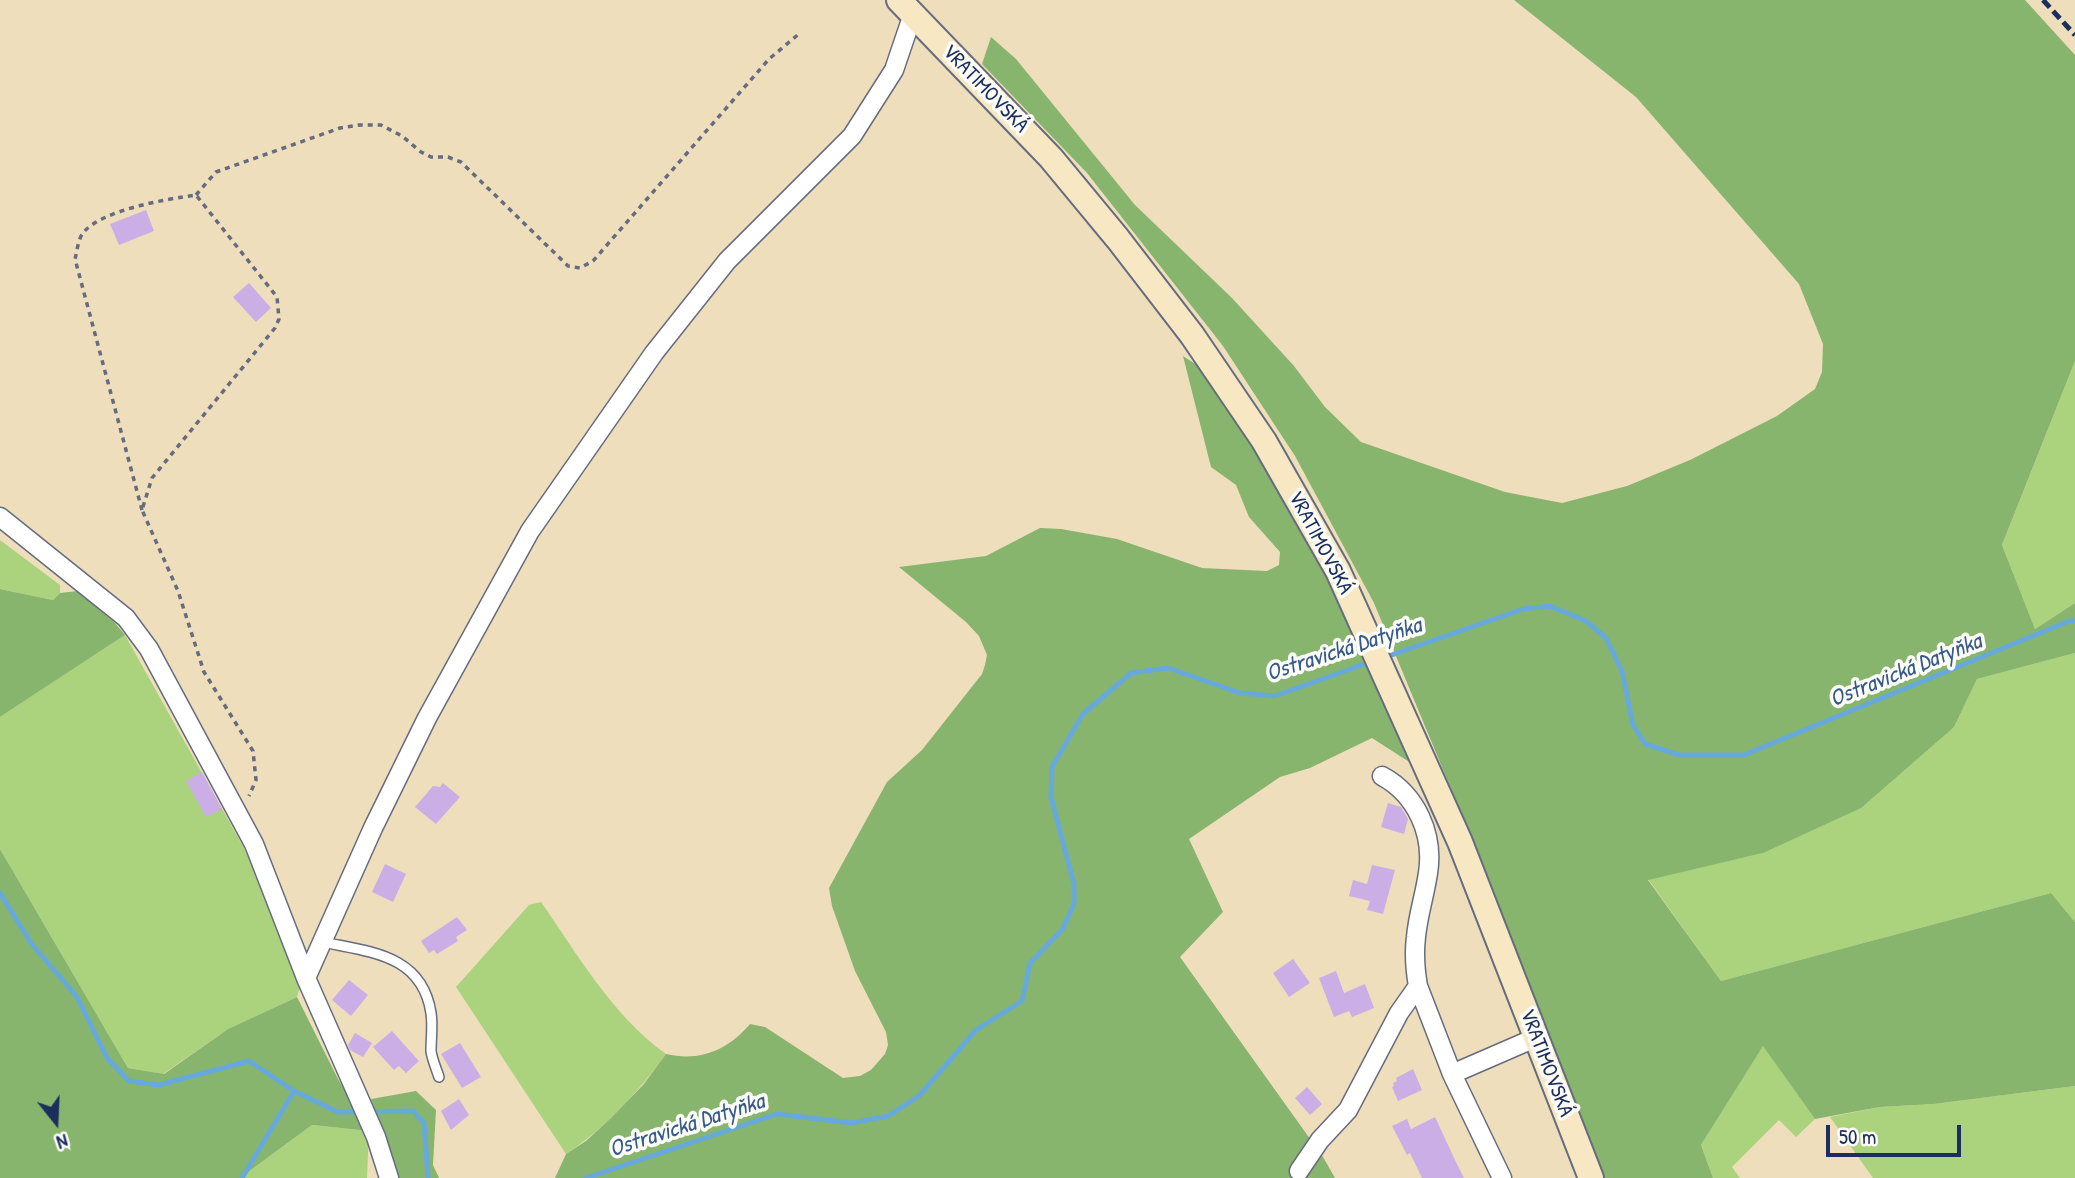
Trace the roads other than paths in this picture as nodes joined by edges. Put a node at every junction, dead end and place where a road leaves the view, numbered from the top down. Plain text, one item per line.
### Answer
1 (906, 7) edge
2 (0, 517) edge
3 (1382, 776) dead end
4 (323, 942) junction
5 (306, 978) junction
6 (1418, 985) junction
7 (1535, 1038) junction
8 (1452, 1074) junction
9 (439, 1077) dead end
10 (1299, 1171) dead end
11 (389, 1178) edge
12 (1502, 1178) edge
13 (1591, 1178) edge

1 - 4 street
1 - 7 main road, VRATIMOVSKÁ
2 - 5 street
3 - 6 street
4 - 5 street
4 - 9 lane
5 - 11 street
6 - 8 street
6 - 10 street
7 - 8 street
7 - 13 main road, VRATIMOVSKÁ
8 - 12 street

